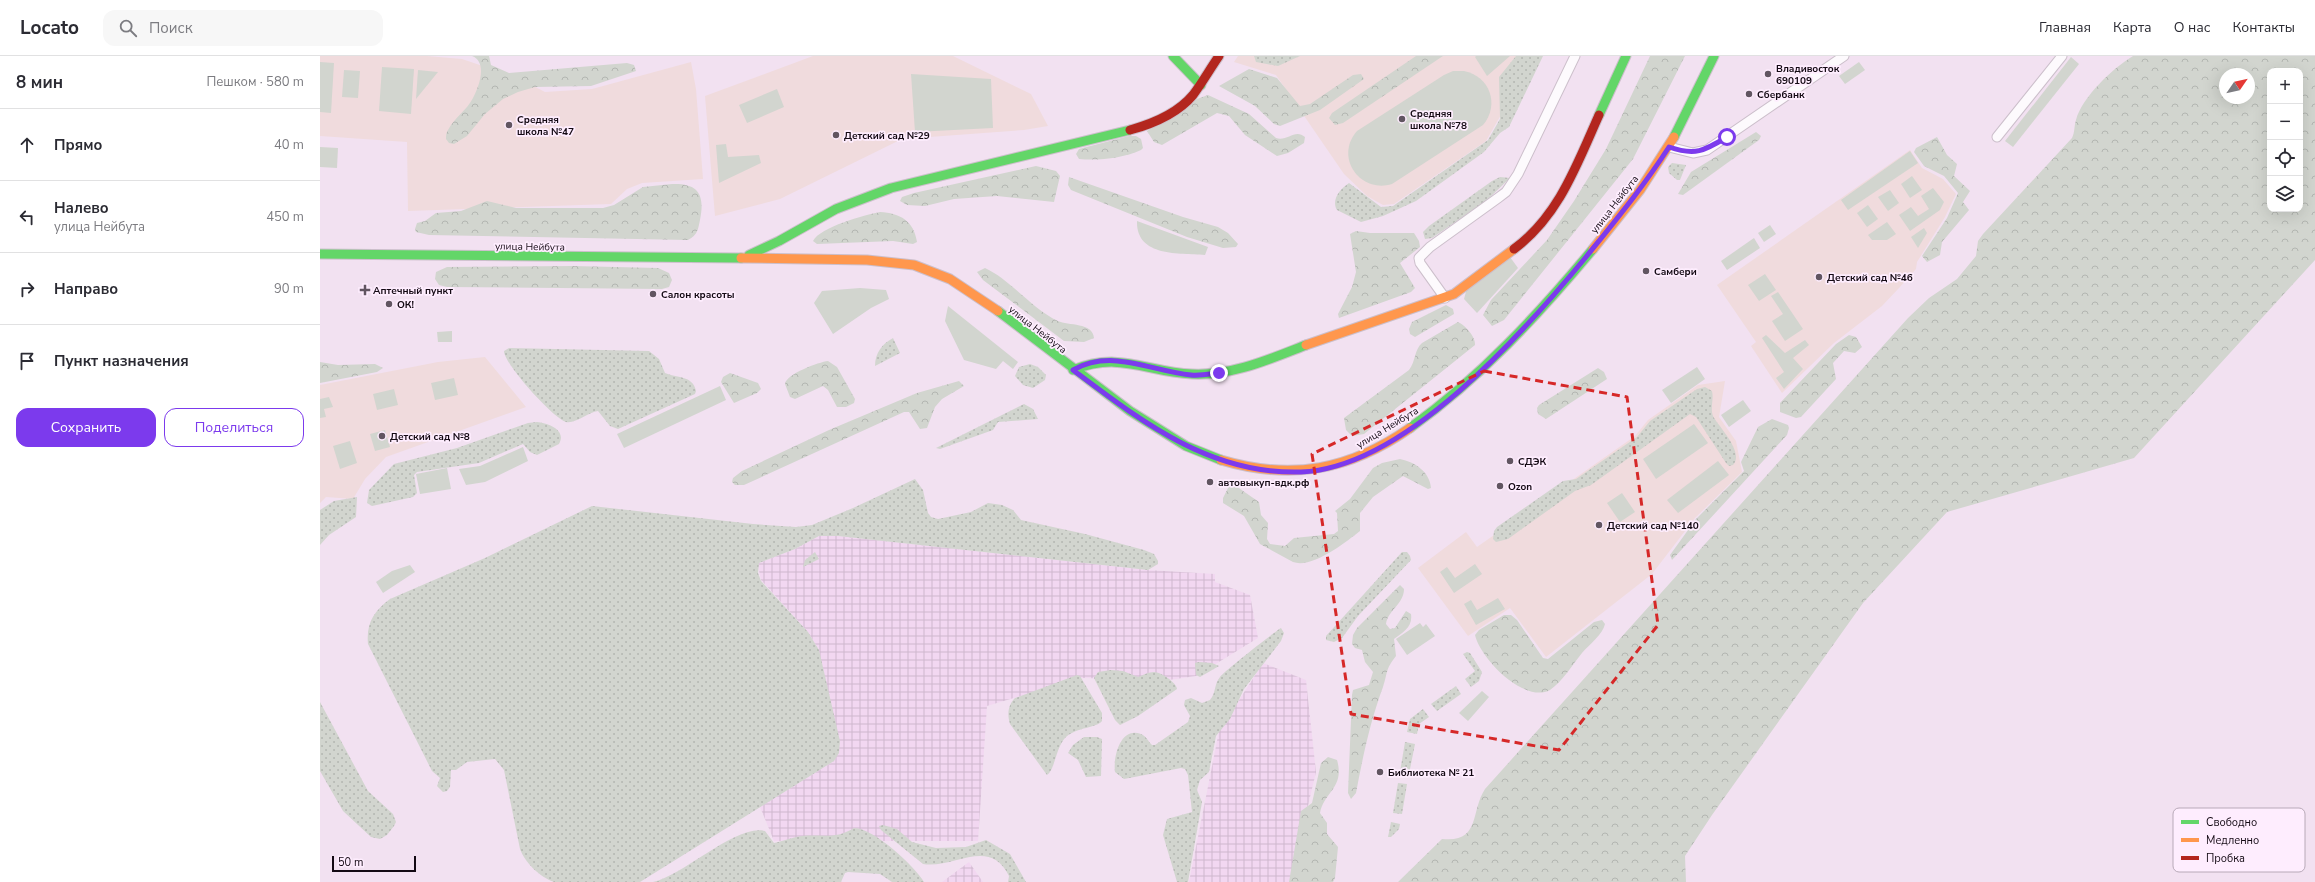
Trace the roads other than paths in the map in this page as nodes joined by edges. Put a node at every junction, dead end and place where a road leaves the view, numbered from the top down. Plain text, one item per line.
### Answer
1 (1173, 56) edge
2 (1219, 56) edge
3 (1575, 56) edge
4 (1626, 56) edge
5 (1714, 56) edge
6 (1844, 56) edge
7 (2062, 56) edge
8 (1201, 85) junction
9 (1997, 137) dead end
10 (1669, 147) junction
11 (320, 254) edge
12 (741, 258) junction
13 (1445, 298) junction
14 (1073, 370) junction

1 - 8 main road
2 - 8 main road, улица Нейбута
3 - 13 street
4 - 13 main road
5 - 10 main road, улица Нейбута
6 - 10 street
7 - 9 street
8 - 12 main road, улица Нейбута
10 - 14 main road, улица Нейбута
11 - 12 main road, улица Нейбута
12 - 14 main road, улица Нейбута
13 - 14 main road

